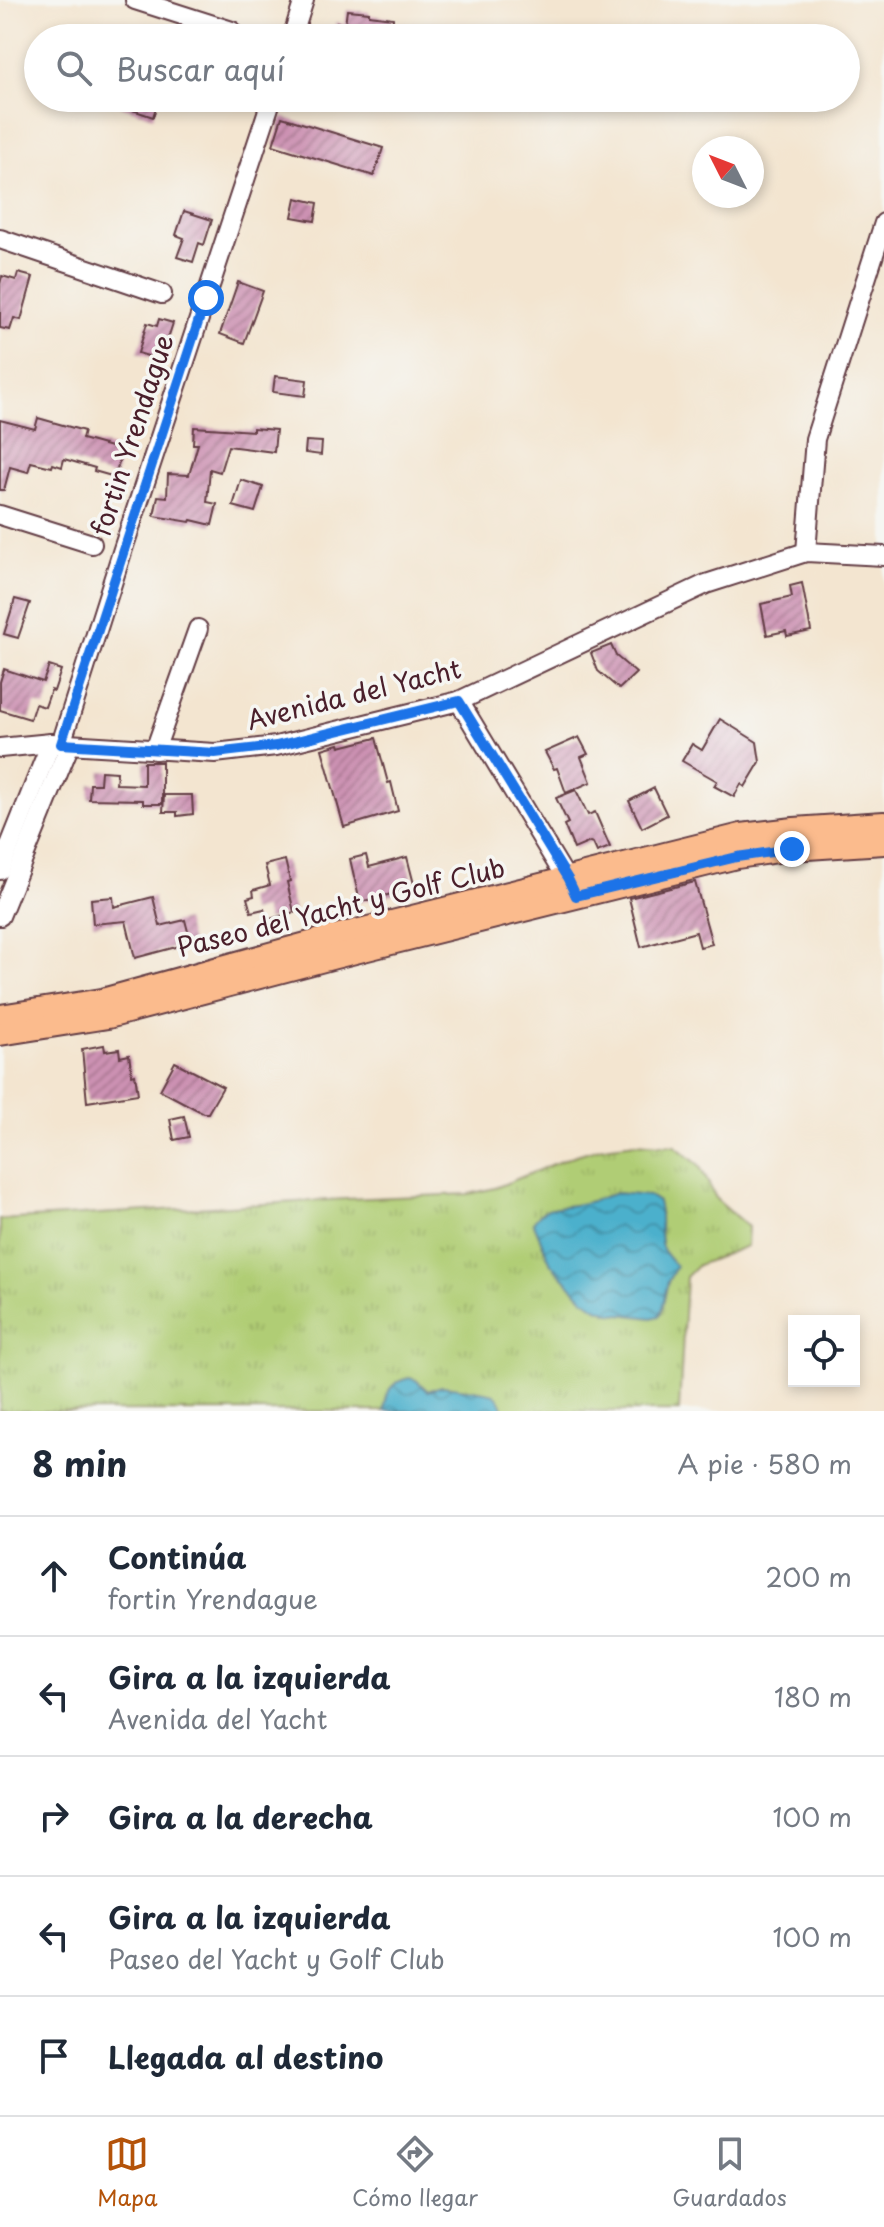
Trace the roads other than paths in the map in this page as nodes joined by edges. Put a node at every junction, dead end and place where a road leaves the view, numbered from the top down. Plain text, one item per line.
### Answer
1 (135, 0) edge
2 (304, 0) edge
3 (210, 24) edge
4 (296, 24) edge
5 (267, 112) edge
6 (884, 223) edge
7 (0, 239) edge
8 (162, 294) dead end
9 (0, 515) edge
10 (92, 544) dead end
11 (806, 552) junction
12 (884, 556) edge
13 (198, 629) dead end
14 (459, 701) junction
15 (61, 744) junction
16 (0, 748) edge
17 (155, 750) junction
18 (884, 823) edge
19 (884, 843) edge
20 (0, 870) edge
21 (572, 888) junction
22 (0, 916) edge
23 (0, 1016) edge
24 (0, 1034) edge

1 - 3 street
2 - 4 street
5 - 15 street, fortin Yrendague
6 - 11 street
7 - 8 street
9 - 10 street
11 - 12 street, Avenida del Yacht
11 - 14 street, Avenida del Yacht
13 - 17 street
14 - 17 street, Avenida del Yacht
14 - 21 street
15 - 16 street, Avenida del Yacht
15 - 17 street, Avenida del Yacht
15 - 20 street, fortin Yrendague
15 - 22 street, fortin Yrendague
18 - 21 main road, Paseo del Yacht y Golf Club
19 - 21 main road, Paseo del Yacht y Golf Club
21 - 23 main road, Paseo del Yacht y Golf Club
21 - 24 main road, Paseo del Yacht y Golf Club

